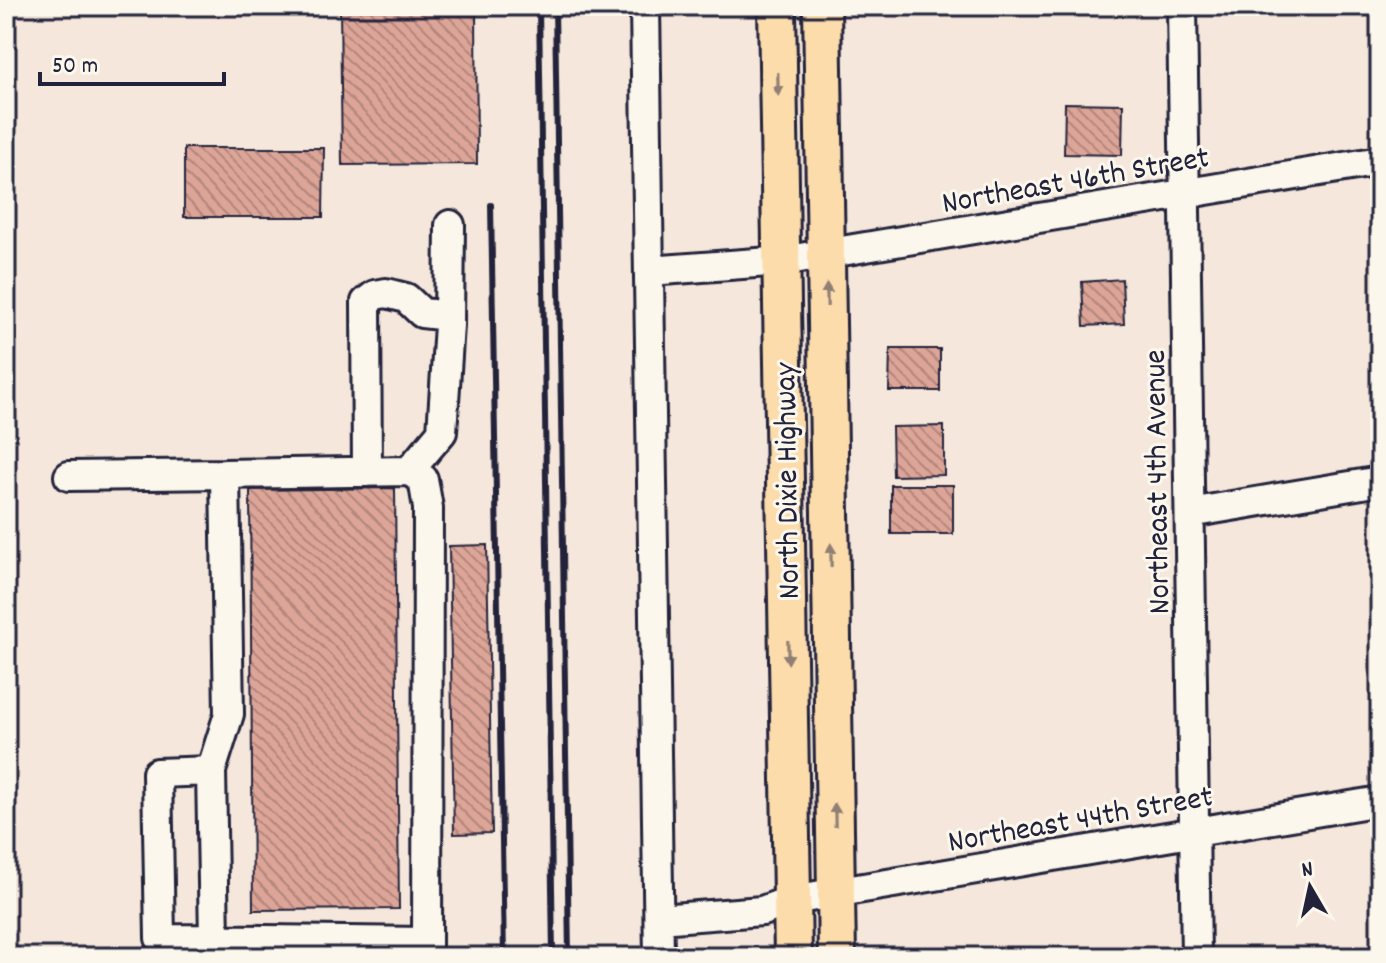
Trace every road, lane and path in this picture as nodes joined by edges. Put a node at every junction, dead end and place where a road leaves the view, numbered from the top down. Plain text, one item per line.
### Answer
1 (645, 6) edge
2 (777, 6) edge
3 (822, 6) edge
4 (1182, 6) edge
5 (1380, 161) edge
6 (1185, 194) junction
7 (450, 225) dead end
8 (826, 254) junction
9 (782, 261) junction
10 (649, 271) junction
11 (449, 316) junction
12 (409, 471) junction
13 (367, 472) junction
14 (225, 474) junction
15 (69, 476) dead end
16 (1380, 481) edge
17 (1190, 513) junction
18 (211, 771) junction
19 (1380, 801) edge
20 (1195, 832) junction
21 (836, 893) junction
22 (792, 900) junction
23 (659, 919) junction
24 (214, 939) junction
25 (171, 948) edge
26 (427, 950) edge
27 (659, 957) edge
28 (793, 957) edge
29 (837, 957) edge
30 (1196, 957) edge

1 - 10 street
2 -> 9 main road, North Dixie Highway
3 - 8 main road, North Dixie Highway
4 - 6 street, Northeast 4th Avenue
5 - 6 street, Northeast 46th Street
6 - 8 street, Northeast 46th Street
6 - 17 street, Northeast 4th Avenue
7 - 11 street
8 - 9 street, Northeast 46th Street
21 -> 8 main road, North Dixie Highway
9 - 10 street, Northeast 46th Street
9 -> 22 main road, North Dixie Highway
10 - 23 street
11 - 12 street
11 - 13 street
12 - 13 street
12 - 26 street
13 - 14 street
14 - 15 street
14 - 18 street
16 - 17 street
17 - 20 street, Northeast 4th Avenue
18 - 24 street
18 - 25 street
19 - 20 street, Northeast 44th Street
20 - 21 street, Northeast 44th Street
20 - 30 street, Northeast 4th Avenue
21 - 22 street, Northeast 44th Street
21 - 29 main road, North Dixie Highway
22 - 23 street, Northeast 44th Street
22 - 28 main road, North Dixie Highway
23 - 27 street
24 - 25 street
24 - 26 street

